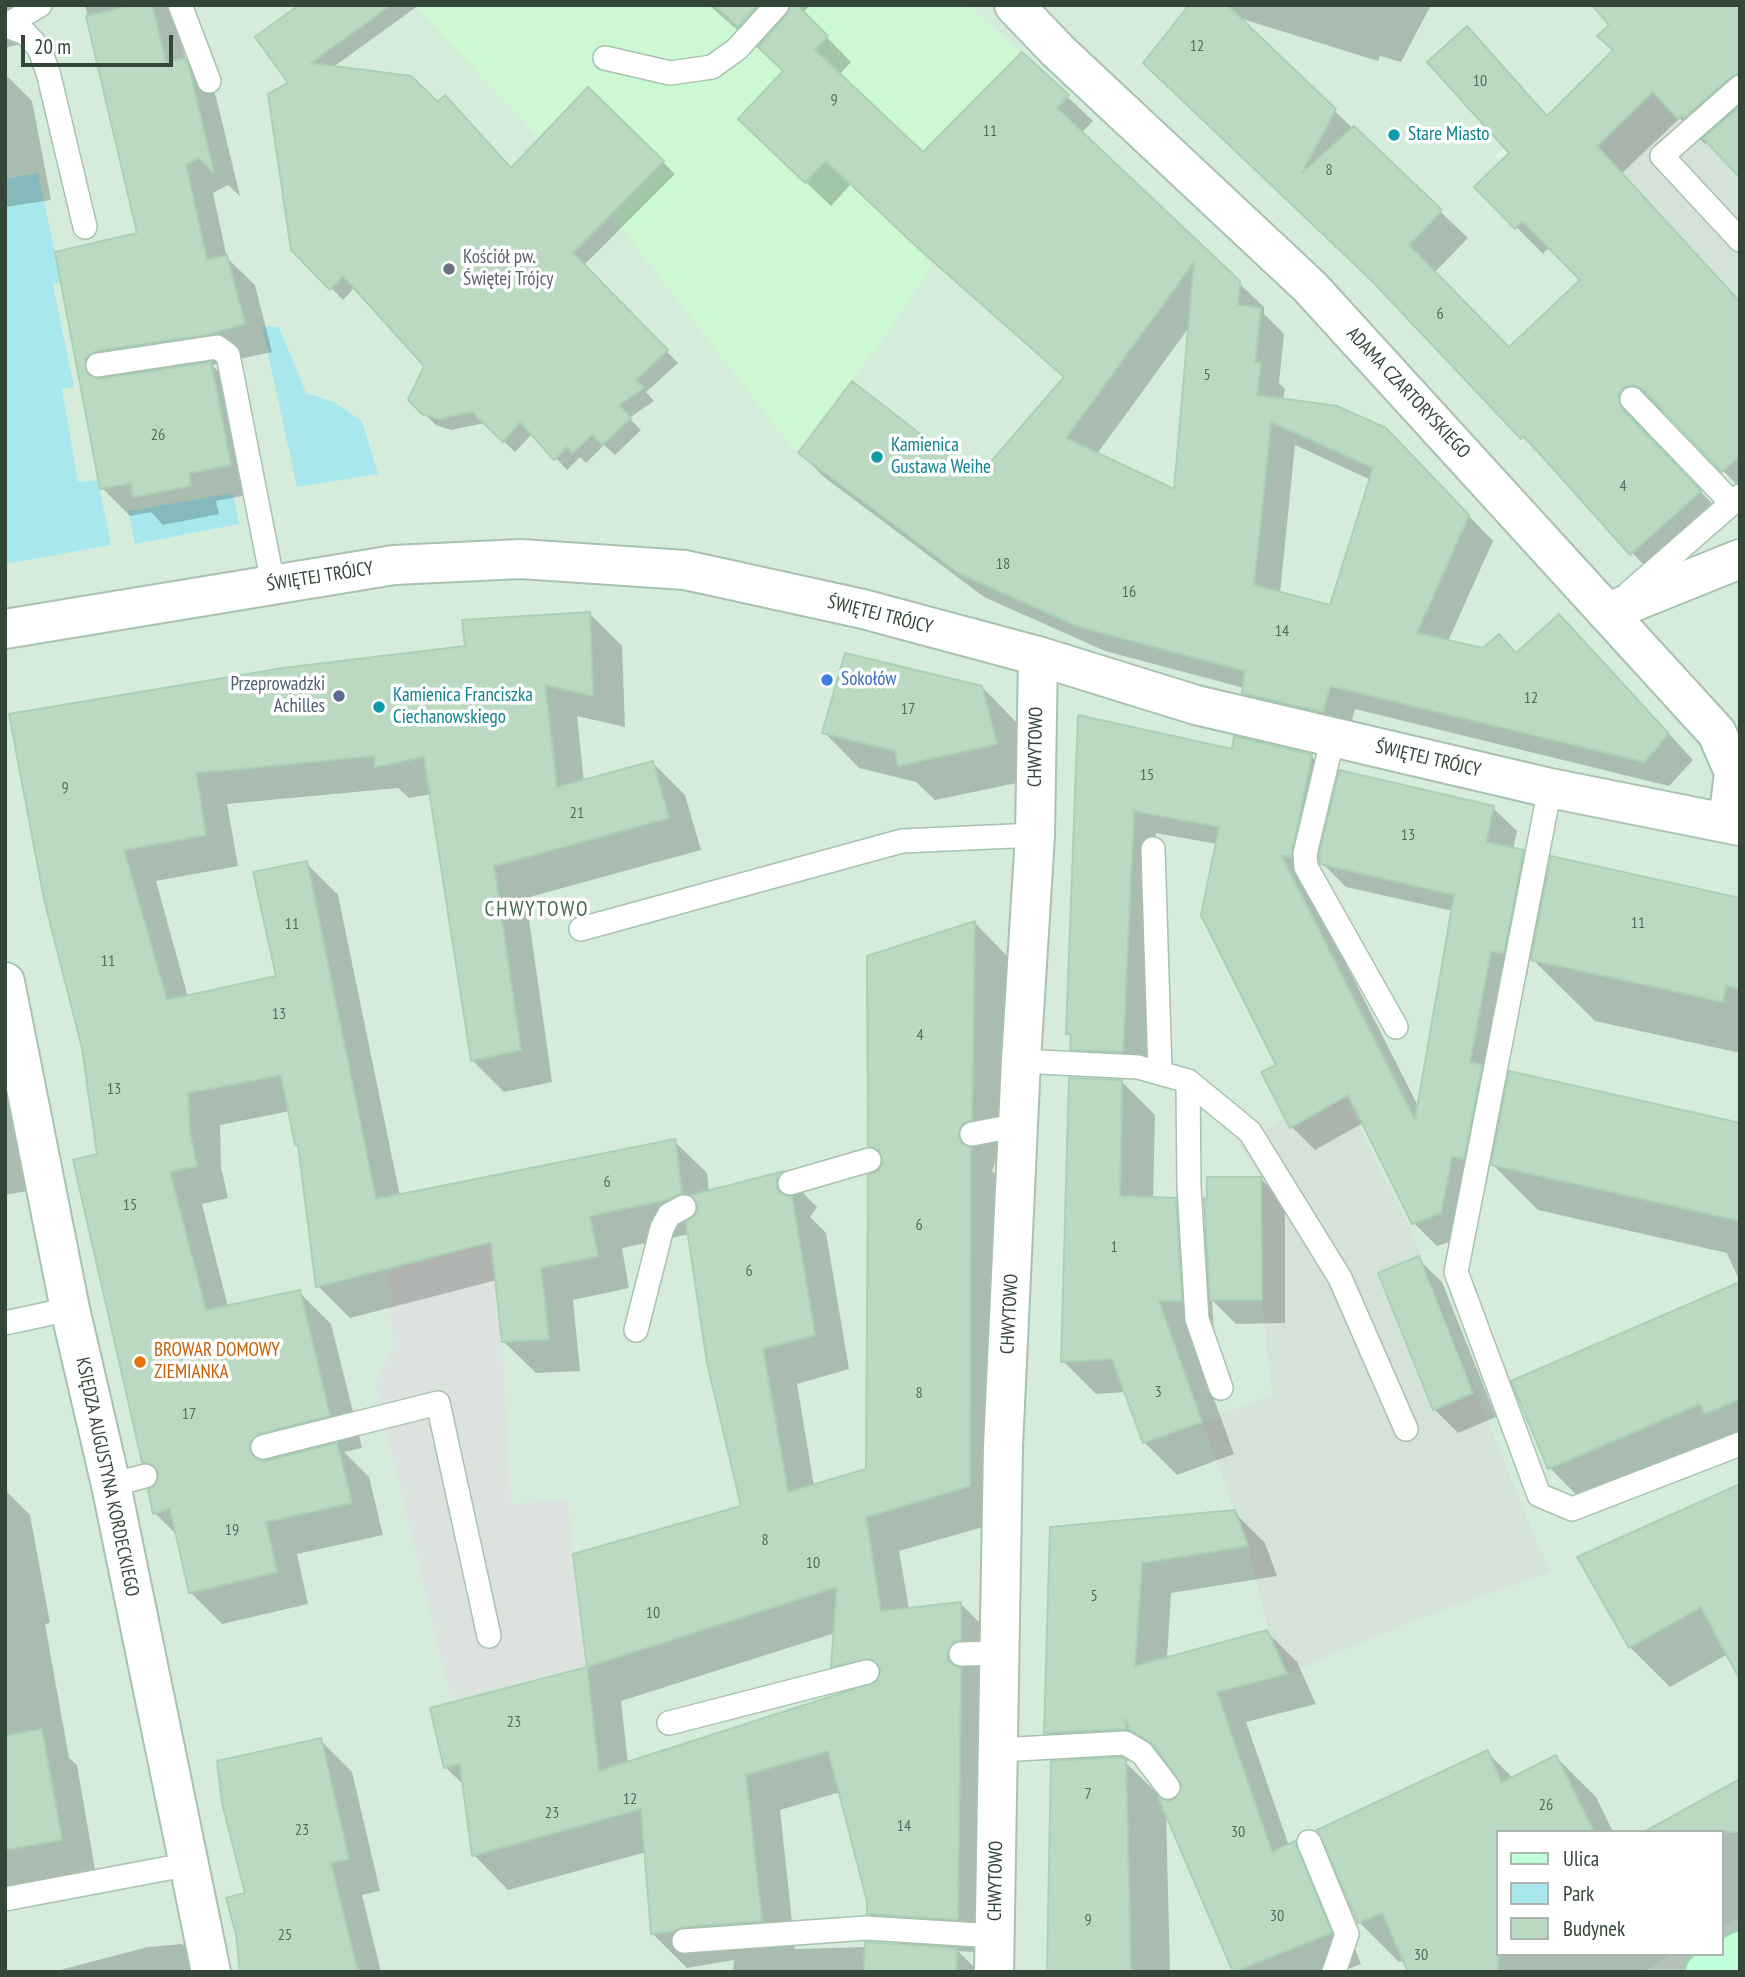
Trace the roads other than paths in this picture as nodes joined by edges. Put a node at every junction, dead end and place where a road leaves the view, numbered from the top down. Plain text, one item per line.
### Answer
1 (40, 5) edge
2 (180, 5) edge
3 (777, 5) edge
4 (1014, 5) edge
5 (6, 25) edge
6 (605, 58) dead end
7 (209, 81) dead end
8 (1740, 87) edge
9 (85, 227) dead end
10 (1740, 240) edge
11 (98, 365) dead end
12 (1632, 399) dead end
13 (1735, 499) edge
14 (1740, 559) edge
15 (273, 584) junction
16 (1608, 612) junction
17 (5, 629) edge
18 (1038, 656) junction
19 (1333, 737) junction
20 (1550, 788) junction
21 (1734, 824) edge
22 (1035, 835) junction
23 (1153, 849) dead end
24 (581, 929) dead end
25 (5, 982) edge
26 (1396, 1027) dead end
27 (1021, 1061) junction
28 (1160, 1073) junction
29 (1188, 1081) junction
30 (1019, 1125) junction
31 (972, 1135) dead end
32 (869, 1160) dead end
33 (790, 1183) dead end
34 (684, 1207) dead end
35 (70, 1310) junction
36 (5, 1323) edge
37 (636, 1330) dead end
38 (1222, 1388) dead end
39 (1406, 1429) dead end
40 (1740, 1444) edge
41 (262, 1447) dead end
42 (489, 1636) dead end
43 (1000, 1653) junction
44 (961, 1654) dead end
45 (867, 1672) dead end
46 (669, 1723) dead end
47 (999, 1750) junction
48 (1168, 1787) dead end
49 (1309, 1842) dead end
50 (190, 1864) junction
51 (5, 1899) edge
52 (684, 1941) dead end
53 (1740, 1951) edge
54 (995, 1954) edge
55 (211, 1972) edge
56 (1334, 1972) edge
57 (1705, 1972) edge

1 - 5 lane
2 - 7 lane
3 - 6 lane
4 - 16 street, ADAMA CZARTORYSKIEGO
5 - 9 lane
8 - 10 lane
11 - 15 lane
12 - 13 lane
13 - 16 lane
14 - 16 street
15 - 17 street, ŚWIĘTEJ TRÓJCY
15 - 18 street, ŚWIĘTEJ TRÓJCY
16 - 21 street, ADAMA CZARTORYSKIEGO
18 - 19 street, ŚWIĘTEJ TRÓJCY
18 - 22 street, CHWYTOWO
19 - 20 street, ŚWIĘTEJ TRÓJCY
19 - 26 lane
20 - 21 street, ŚWIĘTEJ TRÓJCY
20 - 40 lane
22 - 24 lane
22 - 27 street, CHWYTOWO
23 - 28 lane
25 - 35 street, KSIĘDZA AUGUSTYNA KORDECKIEGO
27 - 28 lane
27 - 30 street, CHWYTOWO
28 - 29 lane
29 - 38 lane
29 - 39 lane
30 - 31 lane
30 - 43 street, CHWYTOWO
32 - 33 lane
34 - 37 lane
35 - 36 lane
35 - 50 street, KSIĘDZA AUGUSTYNA KORDECKIEGO
41 - 42 lane
43 - 44 lane
43 - 47 street, CHWYTOWO
45 - 46 lane
47 - 48 lane
47 - 54 street, CHWYTOWO
49 - 56 lane
50 - 51 lane
50 - 55 street, KSIĘDZA AUGUSTYNA KORDECKIEGO
52 - 54 lane
53 - 57 main road

